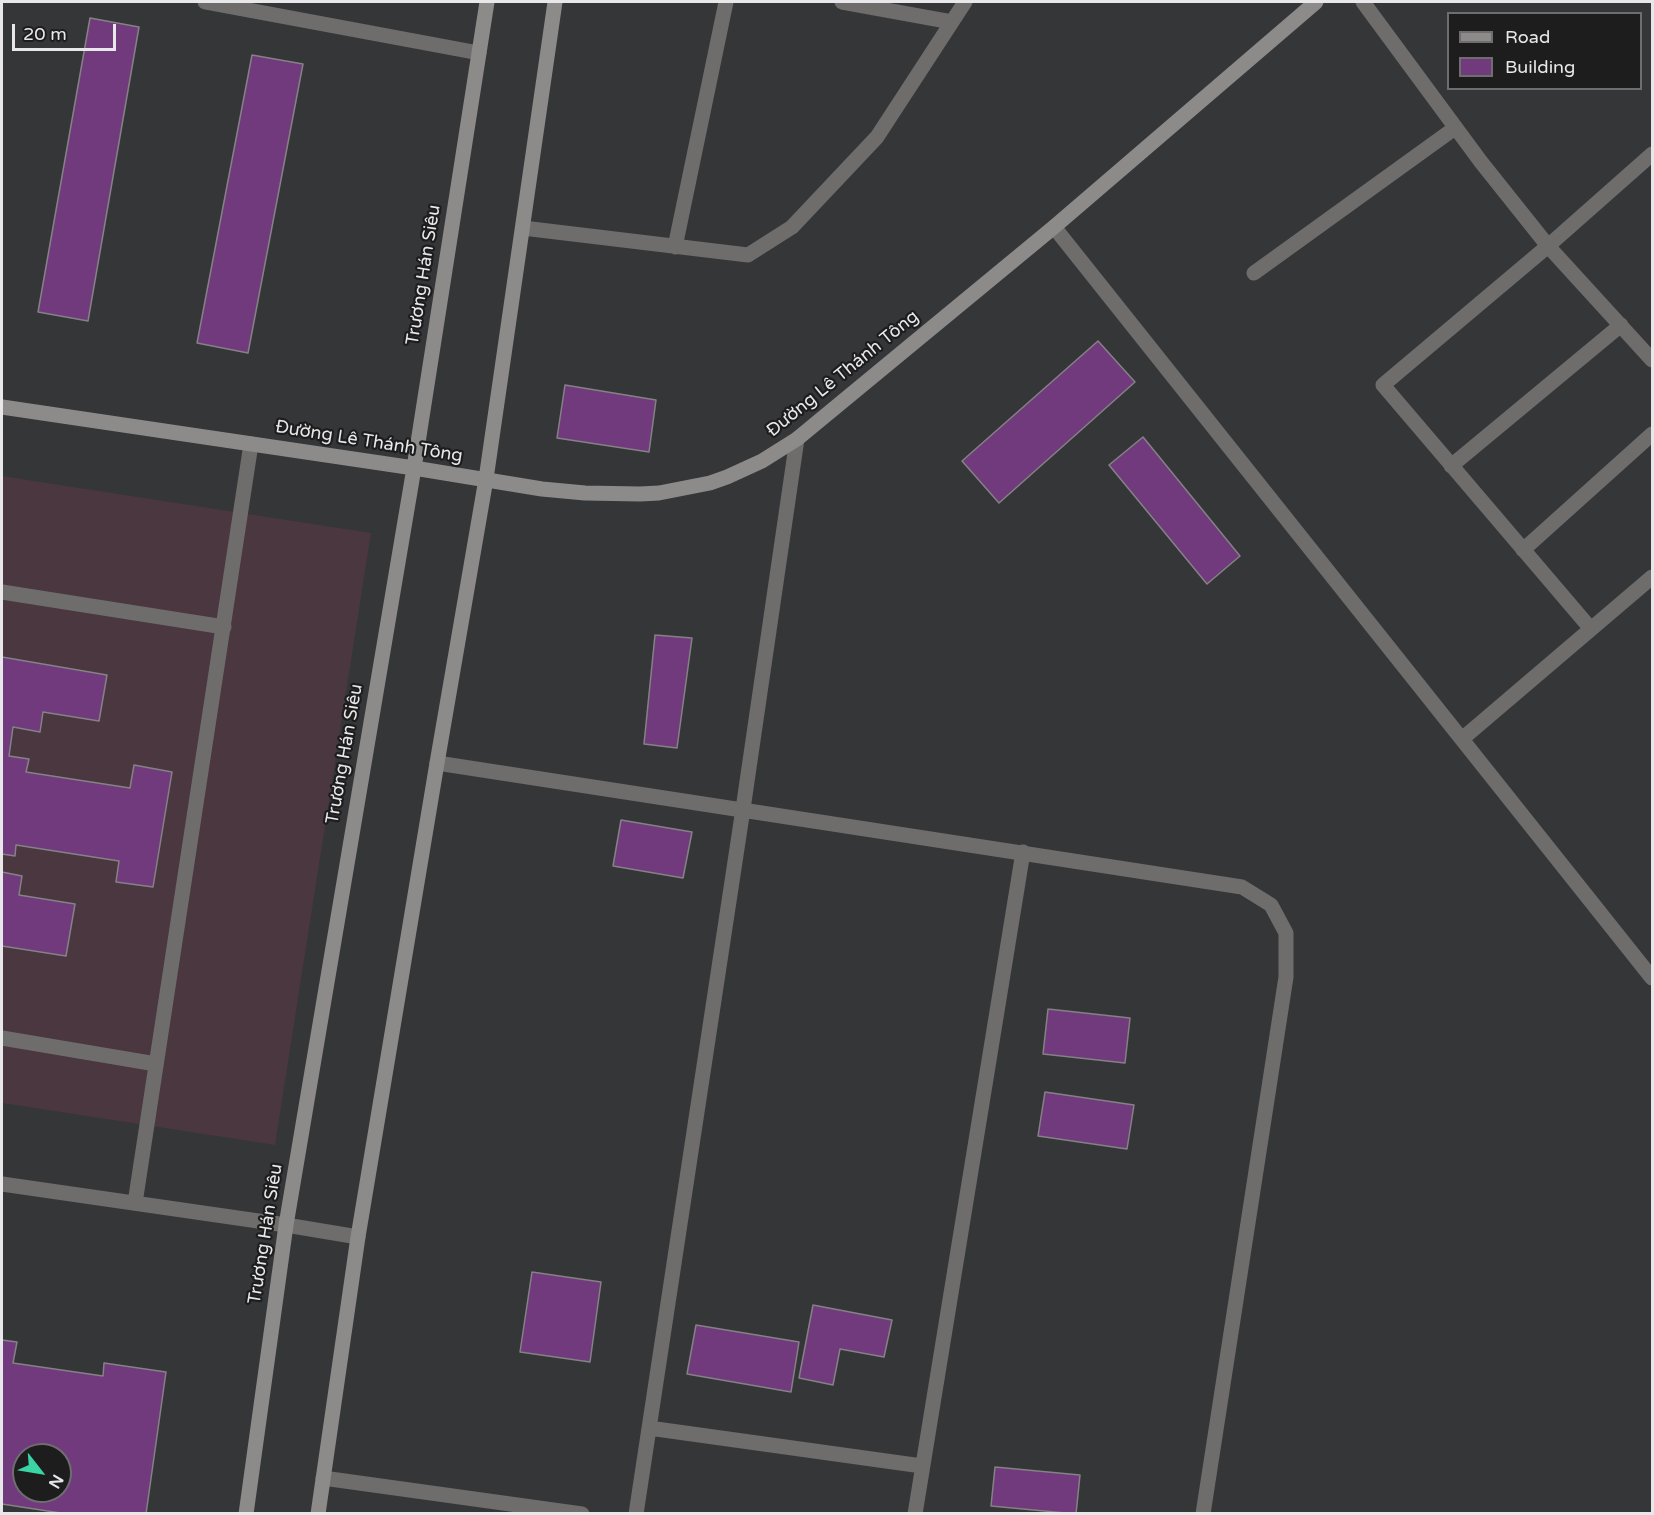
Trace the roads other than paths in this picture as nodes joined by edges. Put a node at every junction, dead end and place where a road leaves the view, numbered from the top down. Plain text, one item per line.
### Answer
1 (205, 2) edge
2 (487, 2) edge
3 (555, 2) edge
4 (726, 2) edge
5 (842, 2) edge
6 (965, 2) edge
7 (1316, 2) edge
8 (1363, 2) edge
9 (952, 22) junction
10 (479, 53) junction
11 (1455, 128) junction
12 (1653, 154) edge
13 (1054, 227) junction
14 (523, 228) junction
15 (1548, 246) junction
16 (675, 247) junction
17 (1254, 273) dead end
18 (1621, 325) junction
19 (1653, 360) edge
20 (2, 407) edge
21 (1653, 434) edge
22 (796, 439) junction
23 (251, 444) junction
24 (1451, 466) junction
25 (414, 468) junction
26 (486, 479) junction
27 (1523, 550) junction
28 (1653, 578) edge
29 (2, 592) edge
30 (224, 627) junction
31 (1591, 629) junction
32 (1462, 739) junction
33 (436, 762) junction
34 (743, 809) junction
35 (1023, 852) junction
36 (1653, 978) edge
37 (2, 1038) edge
38 (156, 1064) junction
39 (2, 1184) edge
40 (135, 1203) junction
41 (286, 1225) junction
42 (358, 1237) junction
43 (649, 1428) junction
44 (922, 1466) junction
45 (323, 1478) junction
46 (246, 1514) edge
47 (318, 1514) edge
48 (582, 1514) edge
49 (636, 1514) edge
50 (915, 1514) edge
51 (1203, 1514) edge

1 - 10 street
2 - 10 main road, Trương Hán Siêu
3 - 14 main road
4 - 16 street
5 - 9 street
6 - 9 street
7 - 13 main road, Đường Lê Thánh Tông
8 - 11 street
9 - 16 street
10 - 25 main road, Trương Hán Siêu
11 - 15 street
11 - 17 street
12 - 15 street
13 - 22 main road, Đường Lê Thánh Tông
13 - 32 street
14 - 16 street
14 - 26 main road
15 - 18 street
15 - 24 street
18 - 19 street
18 - 24 street
20 - 23 main road, Đường Lê Thánh Tông
21 - 27 street
22 - 26 main road, Đường Lê Thánh Tông
22 - 34 street
23 - 25 main road, Đường Lê Thánh Tông
23 - 30 street
24 - 27 street
25 - 26 main road, Đường Lê Thánh Tông
25 - 41 main road, Trương Hán Siêu
26 - 33 main road
27 - 31 street
28 - 31 street
29 - 30 street
30 - 38 street
31 - 32 street
32 - 36 street
33 - 34 street
33 - 42 main road
34 - 35 street
34 - 43 street
35 - 44 street
35 - 51 street
37 - 38 street
38 - 40 street
39 - 40 street
40 - 41 street
41 - 42 street
41 - 46 main road, Trương Hán Siêu
42 - 45 main road
43 - 44 street
43 - 49 street
44 - 50 street
45 - 47 main road
45 - 48 street

